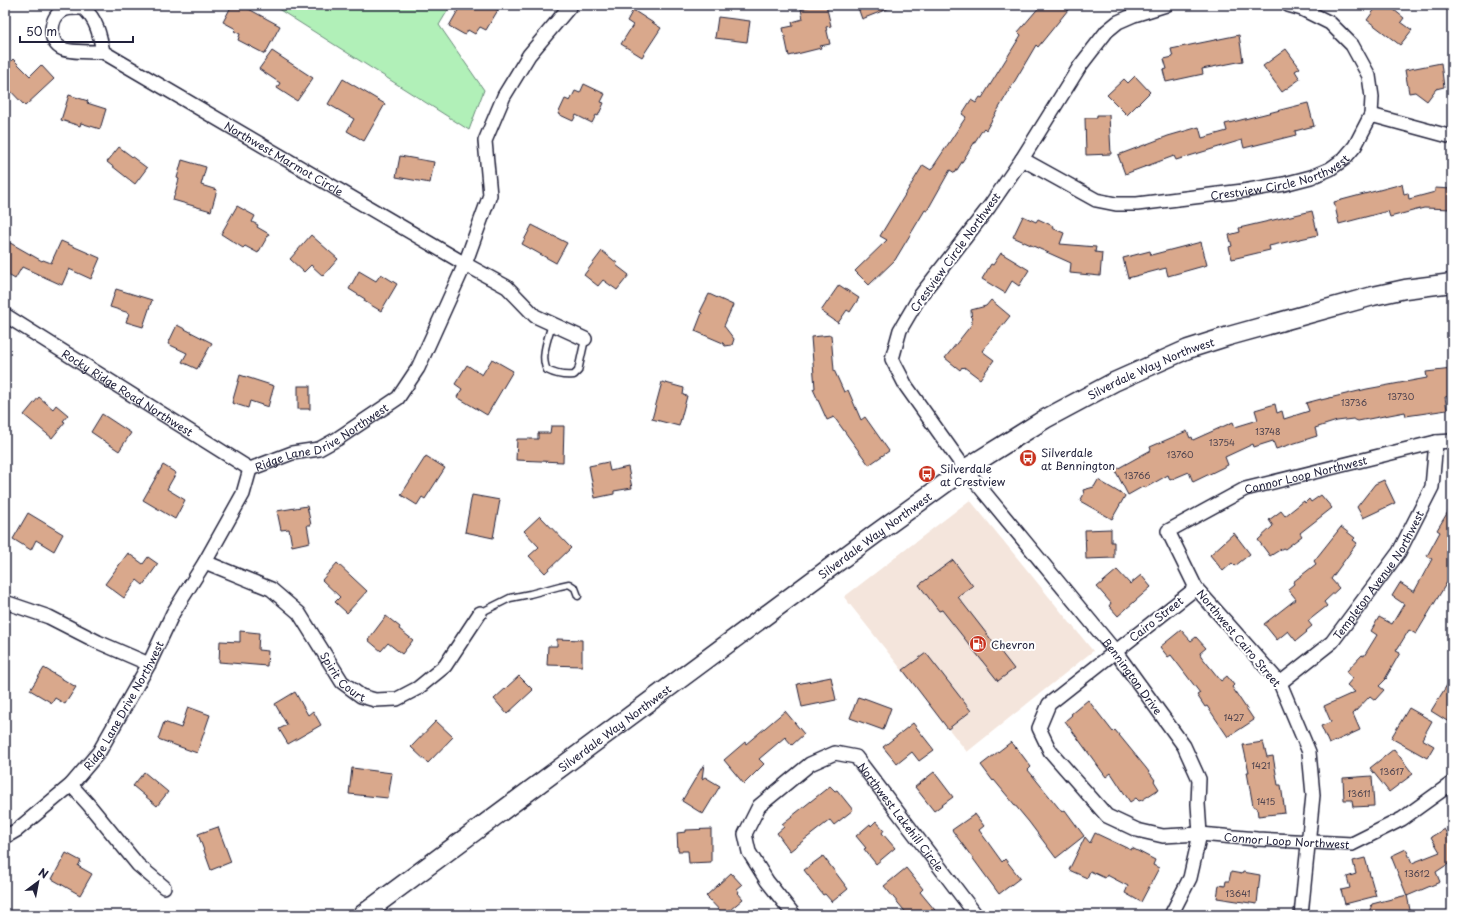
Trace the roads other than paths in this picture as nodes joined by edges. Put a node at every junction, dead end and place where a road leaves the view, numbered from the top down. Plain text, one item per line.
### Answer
1 (571, 5) edge
2 (1166, 5) edge
3 (1288, 5) edge
4 (103, 52) dead end
5 (1371, 115) junction
6 (1452, 137) edge
7 (1022, 159) junction
8 (465, 264) junction
9 (1452, 283) edge
10 (5, 315) edge
11 (552, 324) junction
12 (585, 339) joint
13 (1452, 441) edge
14 (1436, 442) junction
15 (250, 469) junction
16 (965, 469) junction
17 (1168, 531) joint
18 (205, 562) junction
19 (1196, 588) junction
20 (578, 596) dead end
21 (5, 602) edge
22 (480, 613) joint
23 (1115, 651) junction
24 (149, 664) junction
25 (1280, 683) junction
26 (1452, 783) edge
27 (71, 786) junction
28 (1200, 834) junction
29 (5, 837) edge
30 (1309, 842) junction
31 (164, 887) dead end
32 (362, 915) edge
33 (794, 915) edge
34 (976, 915) edge
35 (1171, 915) edge
36 (1301, 915) edge

1 - 8 street, Ridge Lane Drive Northwest
2 - 7 street, Crestview Circle Northwest
3 - 5 street, Crestview Circle Northwest
4 - 8 street, Northwest Marmot Circle
5 - 6 street
5 - 7 street, Crestview Circle Northwest
7 - 16 street, Crestview Circle Northwest
8 - 11 street, Northwest Marmot Circle
8 - 15 street, Ridge Lane Drive Northwest
9 - 16 main road, Silverdale Way Northwest
10 - 15 street, Rocky Ridge Road Northwest
11 - 12 street, Northwest Marmot Circle
11 - 12 lane
13 - 14 street, Connor Loop Northwest
14 - 17 street, Connor Loop Northwest
14 - 25 street, Templeton Avenue Northwest
15 - 18 street, Ridge Lane Drive Northwest
16 - 23 street, Bennington Drive
16 - 32 main road, Silverdale Way Northwest
17 - 19 street, Northwest Cairo Street
18 - 22 street, Spirit Court
18 - 24 street, Ridge Lane Drive Northwest
19 - 23 street, Cairo Street
19 - 25 street, Northwest Cairo Street
20 - 22 lane
21 - 24 street
23 - 28 street, Bennington Drive
23 - 28 street, Cairo Street
24 - 27 street, Ridge Lane Drive Northwest
25 - 30 street, Northwest Cairo Street
26 - 30 street, Connor Loop Northwest
27 - 29 street, Ridge Lane Drive Northwest
27 - 31 street
28 - 30 street, Connor Loop Northwest
28 - 35 street, Bennington Drive
30 - 36 street, Northwest Cairo Street
33 - 34 street, Northwest Lakehill Circle

